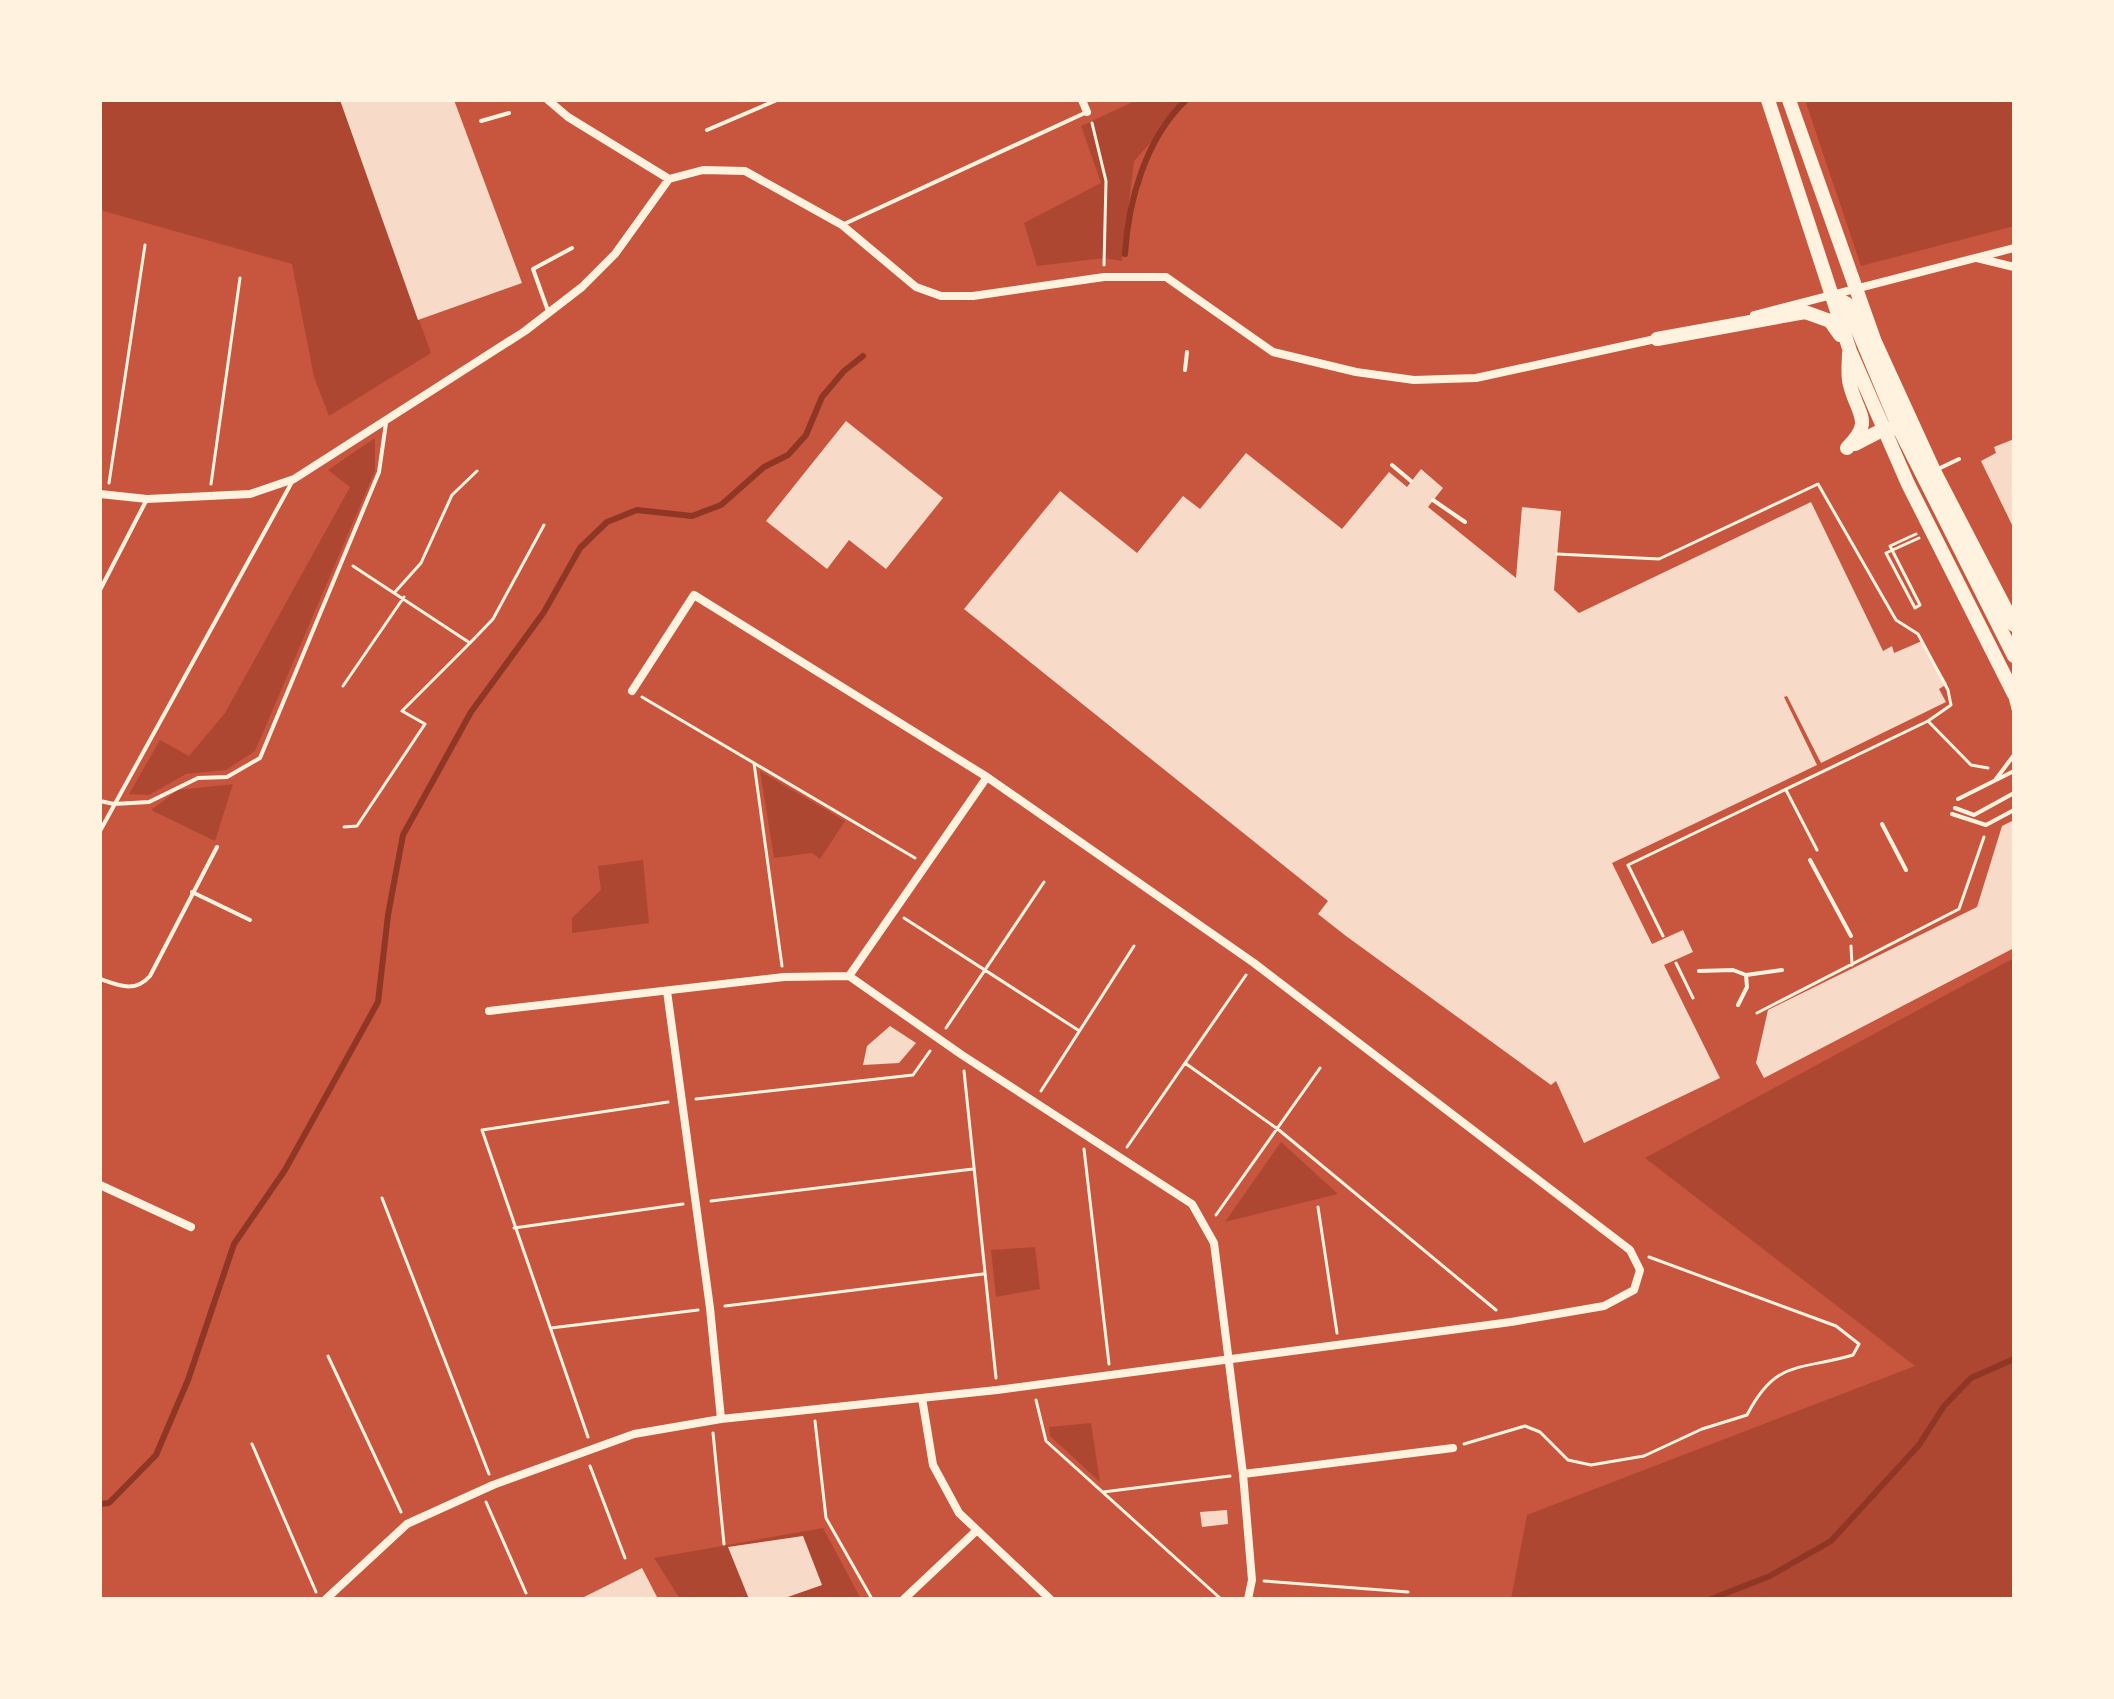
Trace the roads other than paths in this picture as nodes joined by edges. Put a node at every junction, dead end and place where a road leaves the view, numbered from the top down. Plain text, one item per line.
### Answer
1 (548, 100) edge
2 (777, 100) edge
3 (1082, 100) edge
4 (1768, 100) edge
5 (1789, 100) edge
6 (1087, 112) joint
7 (509, 113) dead end
8 (481, 121) dead end
9 (707, 130) dead end
10 (669, 179) junction
11 (842, 225) junction
12 (572, 248) dead end
13 (2014, 248) edge
14 (1976, 258) junction
15 (2014, 267) edge
16 (1854, 290) junction
17 (1832, 296) junction
18 (548, 313) junction
19 (1657, 339) junction
20 (1850, 351) junction
21 (1187, 352) dead end
22 (1185, 370) dead end
23 (386, 421) junction
24 (1891, 428) junction
25 (1959, 459) dead end
26 (1392, 465) dead end
27 (1934, 471) junction
28 (294, 479) junction
29 (1411, 481) dead end
30 (104, 494) edge
31 (147, 499) junction
32 (1433, 500) dead end
33 (1465, 522) dead end
34 (1981, 562) junction
35 (100, 590) edge
36 (2014, 625) edge
37 (2014, 645) edge
38 (2014, 656) edge
39 (2004, 673) junction
40 (632, 691) road end
41 (2014, 694) edge
42 (2014, 711) edge
43 (2014, 755) edge
44 (2014, 771) edge
45 (987, 777) junction
46 (1994, 781) junction
47 (2014, 793) edge
48 (1958, 799) dead end
49 (100, 801) edge
50 (114, 804) junction
51 (1955, 808) dead end
52 (2014, 810) edge
53 (1952, 814) dead end
54 (1882, 824) dead end
55 (100, 831) edge
56 (217, 847) dead end
57 (1810, 860) dead end
58 (1906, 870) dead end
59 (192, 892) junction
60 (250, 920) dead end
61 (1851, 936) dead end
62 (1782, 970) dead end
63 (1699, 971) dead end
64 (1746, 975) junction
65 (849, 976) junction
66 (100, 979) edge
67 (667, 991) junction
68 (1738, 1005) dead end
69 (489, 1011) dead end
70 (100, 1185) edge
71 (191, 1227) dead end
72 (1230, 1357) junction
73 (922, 1398) junction
74 (717, 1420) junction
75 (1453, 1448) road end
76 (1243, 1474) junction
77 (975, 1532) junction
78 (326, 1599) edge
79 (904, 1599) edge
80 (1050, 1599) edge
81 (1248, 1599) edge

1 - 10 street
2 - 9 lane
3 - 6 street
4 - 17 main road
5 - 16 main road
6 - 11 lane
7 - 8 lane
10 - 11 street
10 - 18 street
11 - 19 street
12 - 18 lane
13 - 14 street
14 - 15 street
14 - 16 street
16 - 17 street
16 - 27 main road
17 - 19 street
17 - 20 main road
17 - 24 main road
18 - 23 street
19 - 20 main road
20 - 24 main road
20 - 24 main road
21 - 22 lane
23 - 28 street
23 - 50 lane
24 - 38 main road
24 - 39 main road
25 - 27 lane
26 - 29 lane
27 - 34 main road
28 - 31 street
28 - 50 lane
30 - 31 street
31 - 35 lane
32 - 33 lane
34 - 36 main road
34 - 37 main road
39 - 41 main road
39 - 42 lane
40 - 45 street
43 - 46 lane
44 - 46 lane
45 - 65 street
45 - 72 street
46 - 48 lane
47 - 51 lane
49 - 50 lane
50 - 55 lane
52 - 53 lane
54 - 58 lane
56 - 59 lane
57 - 61 lane
59 - 60 lane
59 - 66 lane
62 - 64 lane
63 - 64 lane
64 - 68 lane
65 - 67 street
65 - 72 street
67 - 69 street
67 - 74 street
70 - 71 street
72 - 73 street
72 - 76 street
73 - 74 street
73 - 77 street
74 - 78 street
75 - 76 street
76 - 81 street
77 - 79 street
77 - 80 street

